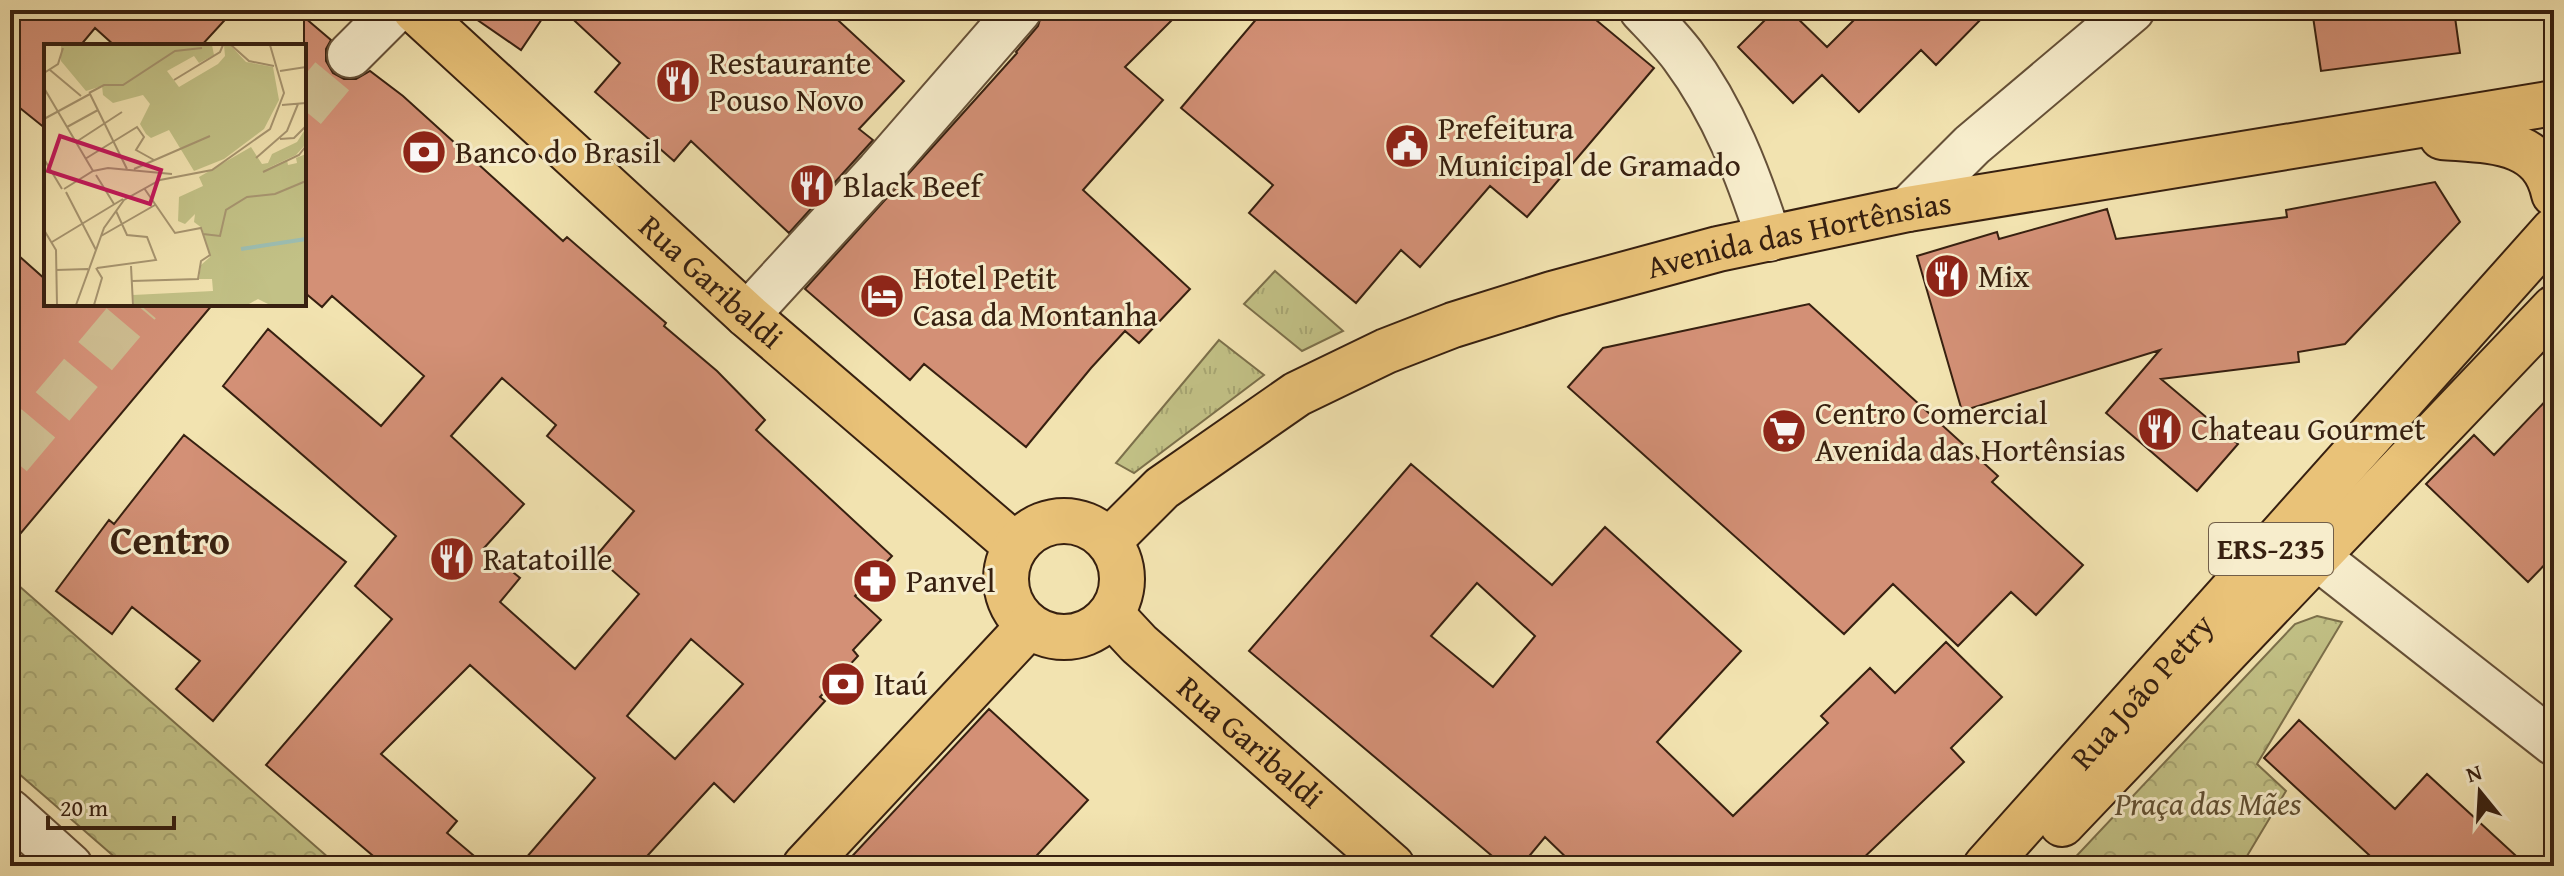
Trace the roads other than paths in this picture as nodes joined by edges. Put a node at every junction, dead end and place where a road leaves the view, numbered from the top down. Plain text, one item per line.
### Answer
1 (395, 10) edge
2 (415, 10) edge
3 (1019, 10) edge
4 (1642, 10) edge
5 (2132, 10) edge
6 (350, 55) tunnel mouth
7 (2554, 103) edge
8 (2376, 132) junction
9 (2554, 194) edge
10 (1908, 209) junction
11 (2554, 230) edge
12 (1769, 239) junction
13 (2554, 308) edge
14 (747, 315) junction
15 (1109, 541) junction
16 (1016, 546) junction
17 (2317, 557) junction
18 (1112, 615) junction
19 (1029, 626) junction
20 (2554, 743) edge
21 (10, 812) edge
22 (70, 866) edge
23 (805, 866) edge
24 (1392, 866) edge
25 (1986, 866) edge
26 (2021, 866) edge

1 - 6 street
2 - 14 main road, Rua Garibaldi
3 - 14 street
4 - 12 street
5 - 10 street
7 - 8 main road, Avenida das Hortênsias
8 - 9 main road
8 - 10 main road, Avenida das Hortênsias
10 - 12 main road, Avenida das Hortênsias
11 - 25 main road, Rua João Petry / ERS-235
12 - 15 main road, Avenida das Hortênsias
13 - 17 main road, Rua João Petry / ERS-235
14 - 16 main road, Rua Garibaldi
15 - 16 main road
15 - 18 main road
16 - 19 main road
17 - 20 street
17 - 26 main road, Rua João Petry / ERS-235
18 - 19 main road
18 - 24 main road, Rua Garibaldi
19 - 23 main road
21 - 22 street

